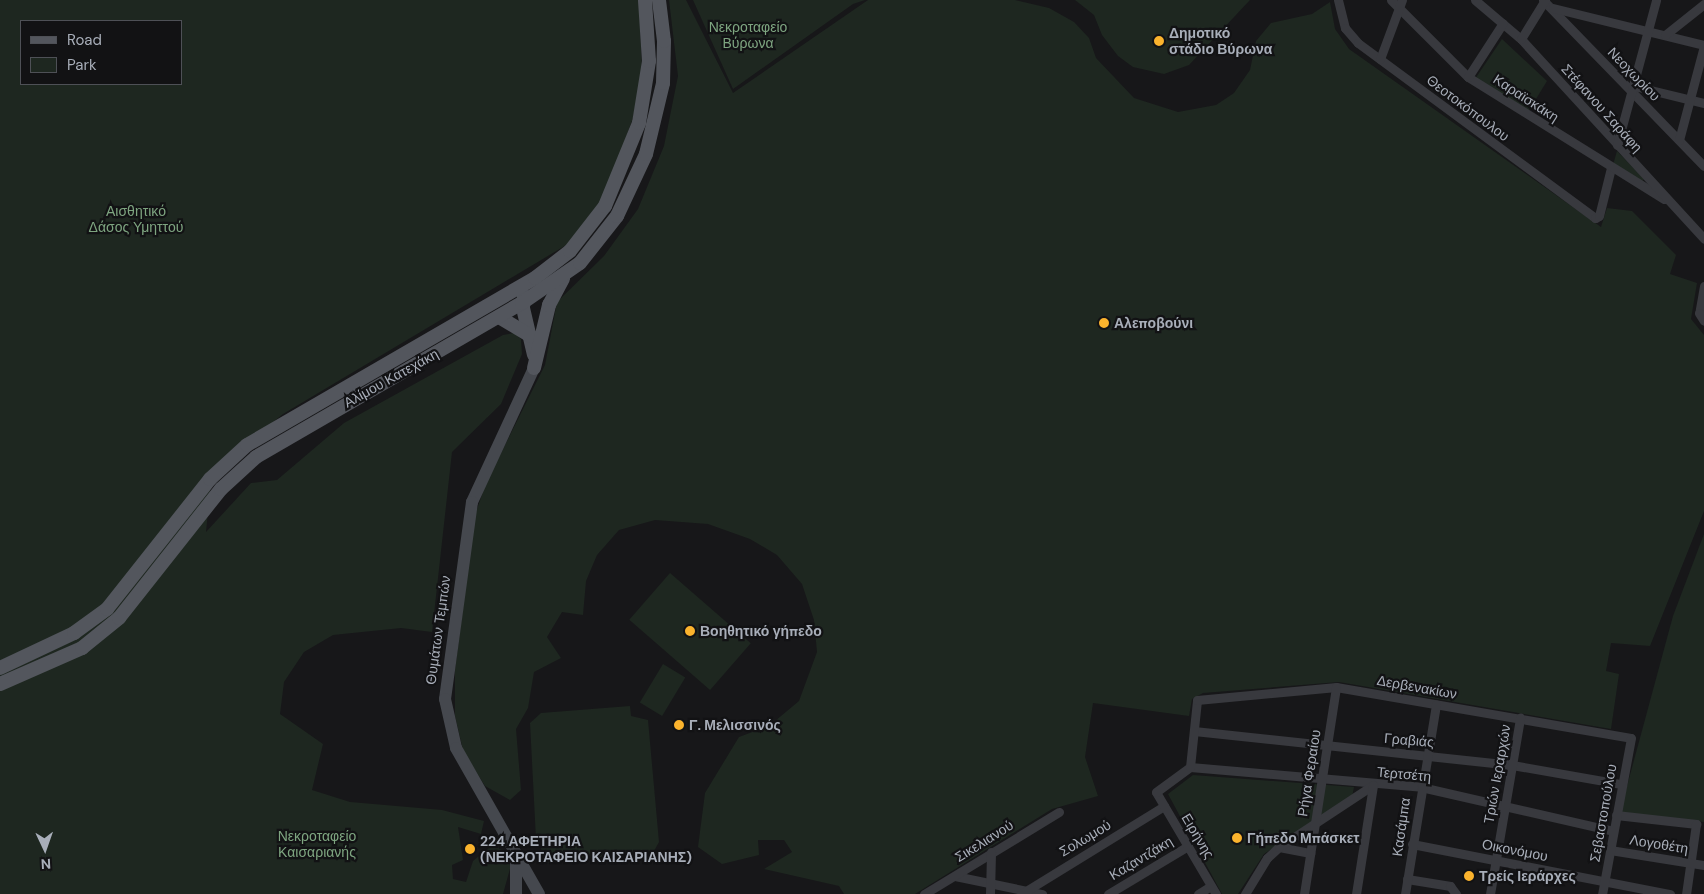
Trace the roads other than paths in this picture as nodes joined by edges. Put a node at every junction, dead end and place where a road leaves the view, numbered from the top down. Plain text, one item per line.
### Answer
1 (645, 0) edge
2 (659, 0) edge
3 (1338, 0) edge
4 (1391, 0) edge
5 (1475, 0) edge
6 (1544, 0) edge
7 (1656, 0) edge
8 (1401, 4) edge
9 (1704, 4) edge
10 (1552, 8) junction
11 (1503, 23) junction
12 (1648, 31) junction
13 (1664, 35) junction
14 (1521, 39) junction
15 (1704, 46) edge
16 (1380, 59) junction
17 (1468, 77) junction
18 (1633, 89) junction
19 (1690, 100) junction
20 (1704, 103) edge
21 (1679, 140) junction
22 (1617, 145) junction
23 (1704, 166) edge
24 (1611, 168) junction
25 (1664, 199) junction
26 (1704, 239) edge
27 (566, 275) junction
28 (535, 278) junction
29 (1704, 286) edge
30 (522, 304) junction
31 (498, 318) junction
32 (1704, 321) edge
33 (531, 336) junction
34 (534, 368) junction
35 (0, 668) edge
36 (0, 684) edge
37 (1336, 687) junction
38 (1436, 705) junction
39 (1520, 718) junction
40 (1194, 731) junction
41 (1631, 738) joint
42 (1327, 747) junction
43 (1426, 755) junction
44 (1512, 765) junction
45 (1190, 767) junction
46 (1322, 781) junction
47 (1621, 784) junction
48 (1373, 785) junction
49 (1421, 787) junction
50 (1164, 806) junction
51 (1504, 809) junction
52 (1059, 812) dead end
53 (1616, 815) junction
54 (1314, 823) junction
55 (1613, 831) junction
56 (1412, 844) junction
57 (1188, 846) junction
58 (1279, 848) junction
59 (1610, 850) junction
60 (991, 852) junction
61 (1310, 853) junction
62 (516, 857) junction
63 (1496, 860) junction
64 (1691, 863) junction
65 (1704, 865) edge
66 (955, 876) junction
67 (1407, 879) junction
68 (1604, 881) junction
69 (990, 883) junction
70 (528, 888) edge
71 (1213, 890) edge
72 (1023, 892) edge
73 (516, 894) edge
74 (539, 894) edge
75 (924, 894) edge
76 (990, 894) edge
77 (1042, 894) edge
78 (1108, 894) edge
79 (1198, 894) edge
80 (1245, 894) edge
81 (1304, 894) edge
82 (1356, 894) edge
83 (1405, 894) edge
84 (1456, 894) edge
85 (1490, 894) edge
86 (1602, 894) edge
87 (1670, 894) edge
88 (1686, 894) edge

1 - 28 main road, Αλίμου Κατεχάκη
2 - 27 main road, Αλίμου Κατεχάκη
3 - 16 street, Θεοτοκόπουλου
4 - 8 street, Καραϊσκάκη
5 - 11 street, Στέφανου Σαράφη
6 - 10 street, Νεοχωρίου
6 - 14 street
7 - 12 street
8 - 16 street
8 - 17 street, Καραϊσκάκη
9 - 13 street
10 - 12 street
10 - 18 street, Νεοχωρίου
11 - 14 street, Στέφανου Σαράφη
11 - 17 street
12 - 13 street
12 - 18 street
13 - 15 street
14 - 22 street, Στέφανου Σαράφη
15 - 19 street
16 - 24 street, Θεοτοκόπουλου
17 - 24 street, Καραϊσκάκη
18 - 19 street
18 - 21 street, Νεοχωρίου
18 - 22 street
19 - 20 street
19 - 21 street
21 - 23 street, Νεοχωρίου
22 - 25 street, Στέφανου Σαράφη
24 - 25 street, Καραϊσκάκη
25 - 26 street, Στέφανου Σαράφη
27 - 30 main road, Αλίμου Κατεχάκη
27 - 34 main road
28 - 30 main road
28 - 35 main road, Αλίμου Κατεχάκη
29 - 32 street
30 - 31 main road, Αλίμου Κατεχάκη
30 - 33 main road
31 - 33 main road
31 - 36 main road, Αλίμου Κατεχάκη
33 - 34 main road
34 - 62 main road, Θυμάτων Τεμπών
37 - 38 street, Δερβενακίων
37 - 40 street, Δερβενακίων
37 - 42 street, Ρήγα Φεραίου
38 - 39 street, Δερβενακίων
38 - 43 street, Κασάμπα
39 - 41 street, Δερβενακίων
39 - 44 street, Τριών Ιεραρχών
40 - 42 street, Γραβιάς
40 - 45 street
41 - 47 street, Σεβαστοπούλου
42 - 43 street, Γραβιάς
42 - 46 street, Ρήγα Φεραίου
43 - 44 street, Γραβιάς
43 - 49 street, Κασάμπα
44 - 47 street, Γραβιάς
44 - 51 street, Τριών Ιεραρχών
45 - 46 street, Τερτσέτη
45 - 50 street, Ειρήνης
46 - 48 street, Τερτσέτη
46 - 54 street, Ρήγα Φεραίου
47 - 53 street, Σεβαστοπούλου
48 - 49 street, Τερτσέτη
48 - 54 street
48 - 82 street
49 - 51 street, Τερτσέτη
49 - 56 street, Κασάμπα
50 - 57 street, Ειρήνης
50 - 72 street, Σολωμού
51 - 55 street, Τερτσέτη
51 - 63 street, Τριών Ιεραρχών
52 - 60 street, Σικελιανού
53 - 55 street, Σεβαστοπούλου
53 - 64 street
54 - 58 street
54 - 61 street, Ρήγα Φεραίου
55 - 59 street, Σεβαστοπούλου
56 - 63 street, Οικονόμου
56 - 67 street, Κασάμπα
57 - 71 street, Ειρήνης
57 - 78 street, Καζαντζάκη
58 - 61 street
58 - 80 street
59 - 64 street, Λογοθέτη
59 - 68 street, Σεβαστοπούλου
60 - 66 street, Σικελιανού
60 - 69 street
61 - 81 street, Ρήγα Φεραίου
62 - 70 main road
62 - 73 main road, Θυμάτων Τεμπών
63 - 68 street, Οικονόμου
63 - 85 street, Τριών Ιεραρχών
64 - 65 street, Λογοθέτη
64 - 88 street
66 - 69 street
66 - 75 street, Σικελιανού
67 - 83 street, Κασάμπα
67 - 84 street
68 - 86 street, Σεβαστοπούλου
68 - 87 street, Οικονόμου
69 - 72 street
69 - 76 street
70 - 74 main road
71 - 79 street
72 - 77 street

